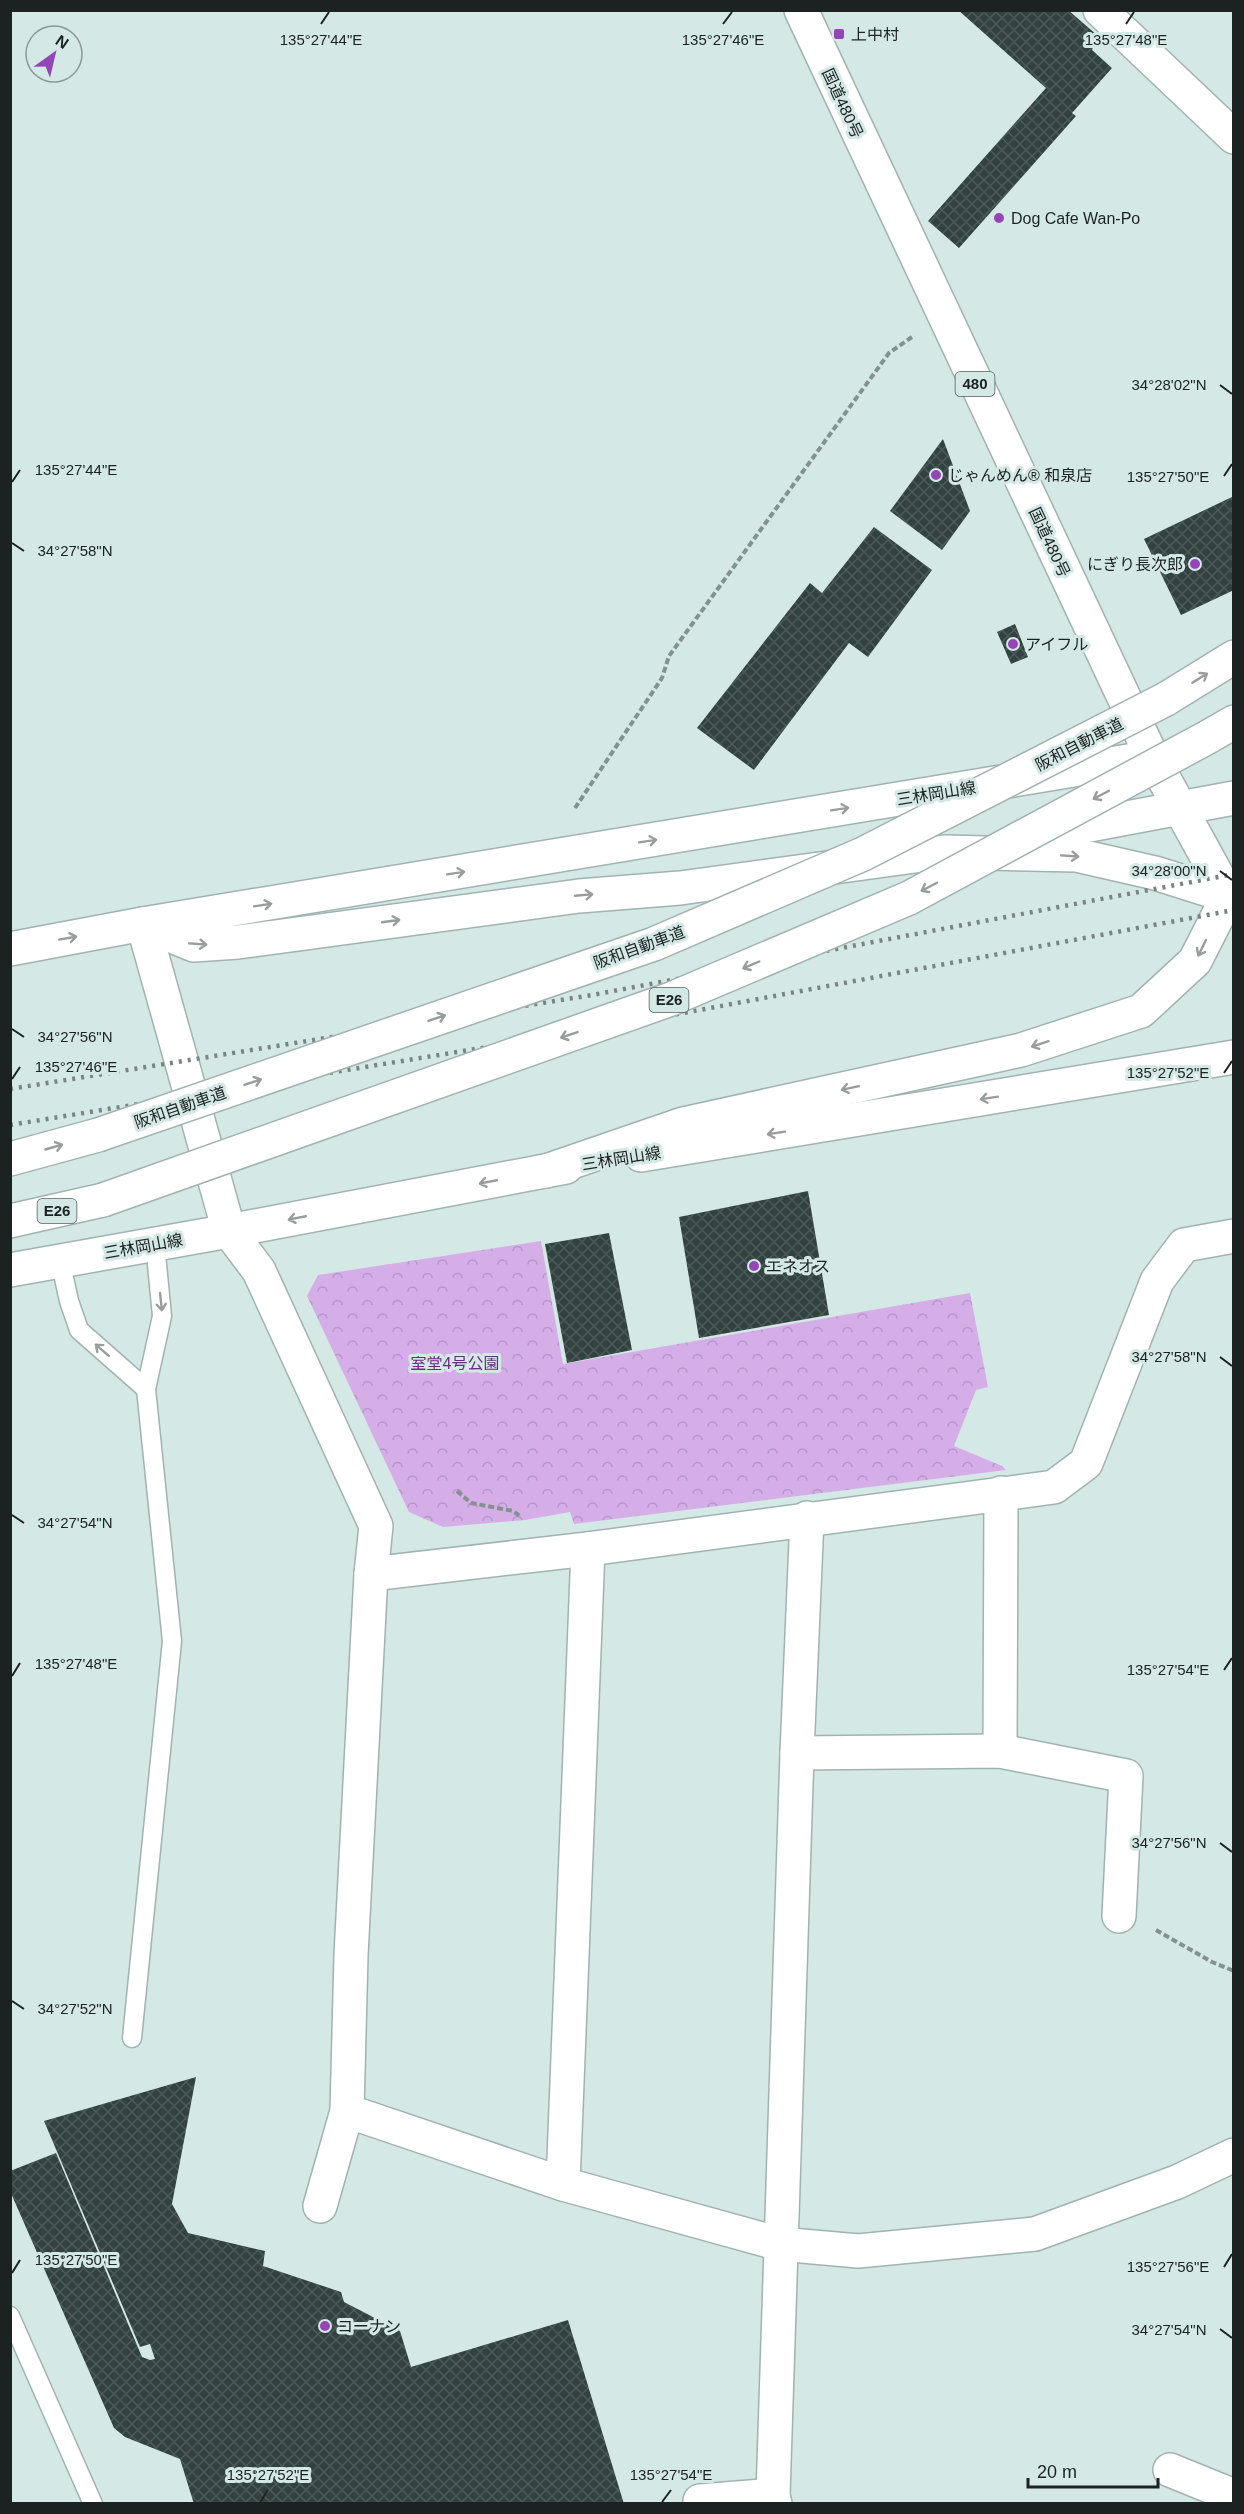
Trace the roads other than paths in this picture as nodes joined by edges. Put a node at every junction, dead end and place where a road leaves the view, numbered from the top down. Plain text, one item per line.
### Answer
1 (801, 10) edge
2 (1100, 10) edge
3 (1233, 137) edge
4 (1233, 657) edge
5 (1233, 722) edge
6 (1233, 741) edge
7 (1152, 757) junction
8 (1233, 798) edge
9 (1180, 808) junction
10 (944, 852) junction
11 (1232, 897) edge
12 (143, 924) junction
13 (10, 949) edge
14 (1233, 1058) edge
15 (10, 1159) edge
16 (546, 1171) junction
17 (10, 1221) edge
18 (229, 1232) junction
19 (1233, 1236) edge
20 (155, 1244) junction
21 (60, 1260) junction
22 (10, 1270) edge
23 (146, 1389) junction
24 (1001, 1493) junction
25 (807, 1518) junction
26 (588, 1549) junction
27 (371, 1574) junction
28 (1000, 1750) junction
29 (797, 1753) junction
30 (1119, 1912) road end
31 (132, 2038) dead end
32 (347, 2111) junction
33 (1233, 2156) edge
34 (563, 2184) junction
35 (320, 2206) dead end
36 (780, 2244) junction
37 (10, 2316) edge
38 (1170, 2470) dead end
39 (1233, 2496) edge
40 (774, 2499) edge
41 (700, 2500) dead end
42 (93, 2504) edge

1 - 7 main road, 国道480号 / 480
2 - 3 main road
15 -> 4 main road, 阪和自動車道, bridge
5 -> 17 main road, E26, bridge
6 - 7 main road, 三林岡山線
7 - 9 main road, 国道480号 / 480
12 -> 7 main road, 三林岡山線
8 - 9 main road
9 - 10 main road
9 - 11 main road, 国道480号 / 480
10 -> 11 main road
12 -> 10 main road
11 -> 16 main road
13 -> 12 main road, 三林岡山線
12 - 18 main road
14 -> 16 main road, 三林岡山線
16 -> 18 main road, 三林岡山線
18 - 20 main road, 三林岡山線
18 - 27 main road
19 - 24 main road
20 - 21 main road, 三林岡山線
20 -> 23 lane
21 - 22 main road, 三林岡山線
23 -> 21 lane
23 - 31 lane
24 - 25 main road
24 - 28 main road
25 - 26 main road
25 - 29 main road
26 - 27 main road
26 - 34 main road
27 - 32 main road
28 - 29 main road
28 - 30 main road
29 - 36 main road
32 - 34 main road
32 - 35 main road
33 - 36 main road
34 - 36 main road
36 - 40 main road
37 - 42 lane
38 - 39 main road
40 - 41 main road

